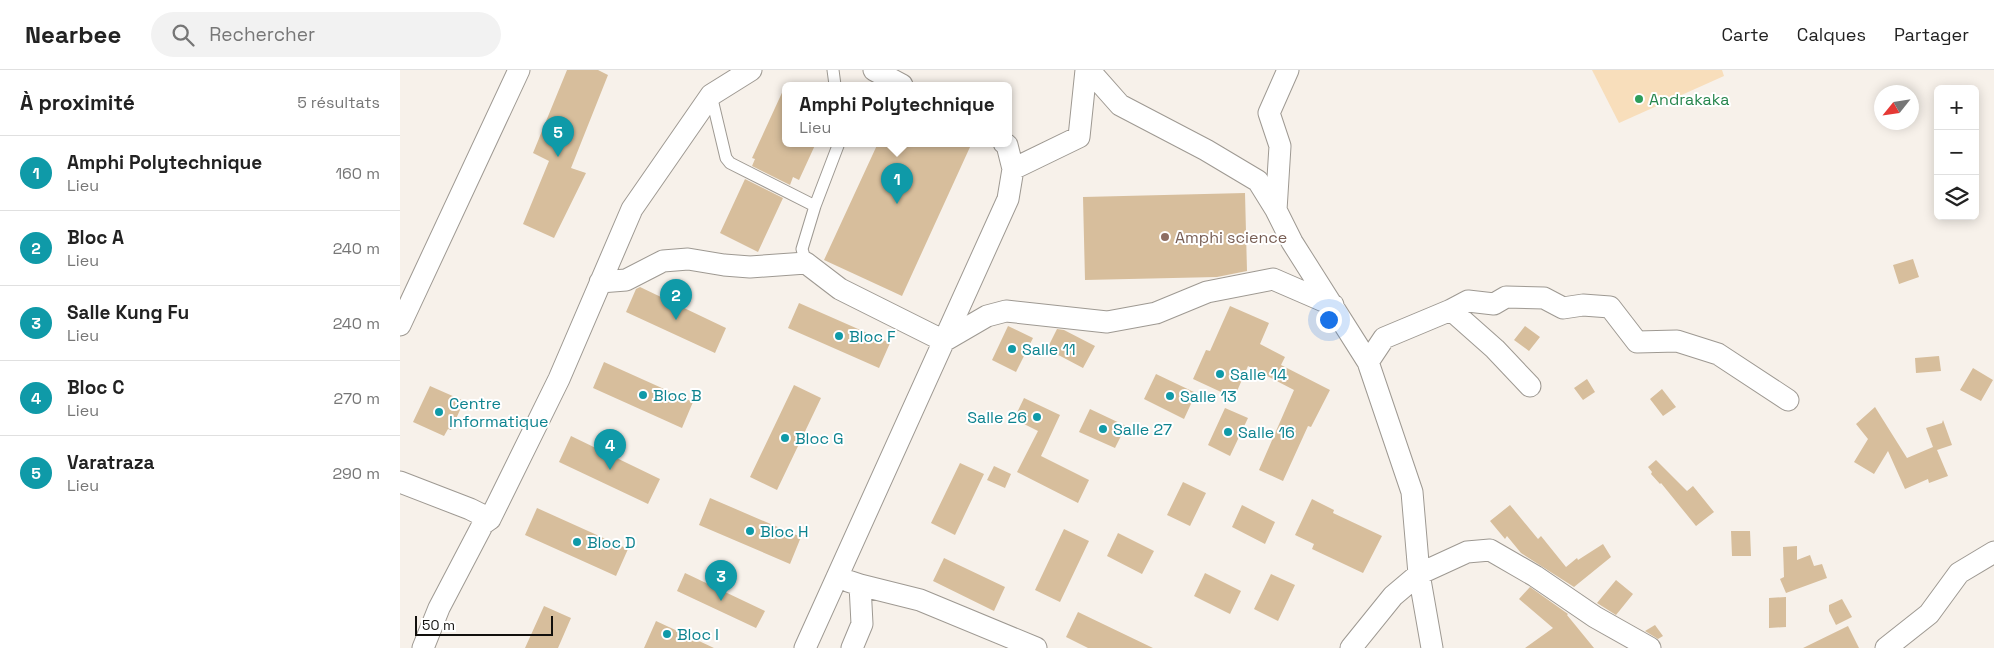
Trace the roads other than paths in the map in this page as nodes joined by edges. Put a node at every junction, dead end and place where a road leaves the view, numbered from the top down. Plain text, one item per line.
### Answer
1 (519, 70) edge
2 (752, 70) edge
3 (874, 70) edge
4 (1088, 70) edge
5 (1288, 70) edge
6 (896, 82) edge
7 (711, 95) junction
8 (837, 147) edge
9 (1008, 147) edge
10 (1013, 168) junction
11 (815, 206) junction
12 (1276, 210) junction
13 (806, 263) junction
14 (600, 282) junction
15 (1333, 304) junction
16 (1451, 310) junction
17 (400, 325) edge
18 (944, 342) junction
19 (1368, 362) junction
20 (1530, 386) dead end
21 (1788, 400) dead end
22 (400, 482) edge
23 (490, 519) junction
24 (1994, 552) edge
25 (1419, 574) junction
26 (838, 578) junction
27 (860, 585) junction
28 (423, 648) edge
29 (805, 648) edge
30 (852, 648) edge
31 (1036, 648) edge
32 (1351, 648) edge
33 (1432, 648) edge
34 (1650, 648) edge
35 (1886, 648) edge

1 - 17 street
2 - 7 street
3 - 6 street
4 - 10 street
4 - 12 street
5 - 12 street
7 - 11 lane
7 - 14 street
8 - 11 lane
9 - 10 street
10 - 18 street
11 - 13 lane
12 - 15 street
13 - 14 street
13 - 18 street
14 - 23 street
15 - 18 street
15 - 19 street
16 - 19 street
16 - 20 street
16 - 21 street
18 - 26 street
19 - 25 street
22 - 23 street
23 - 28 street
24 - 35 street
25 - 32 street
25 - 33 street
25 - 34 street
26 - 27 street
26 - 29 street
27 - 30 street
27 - 31 street

